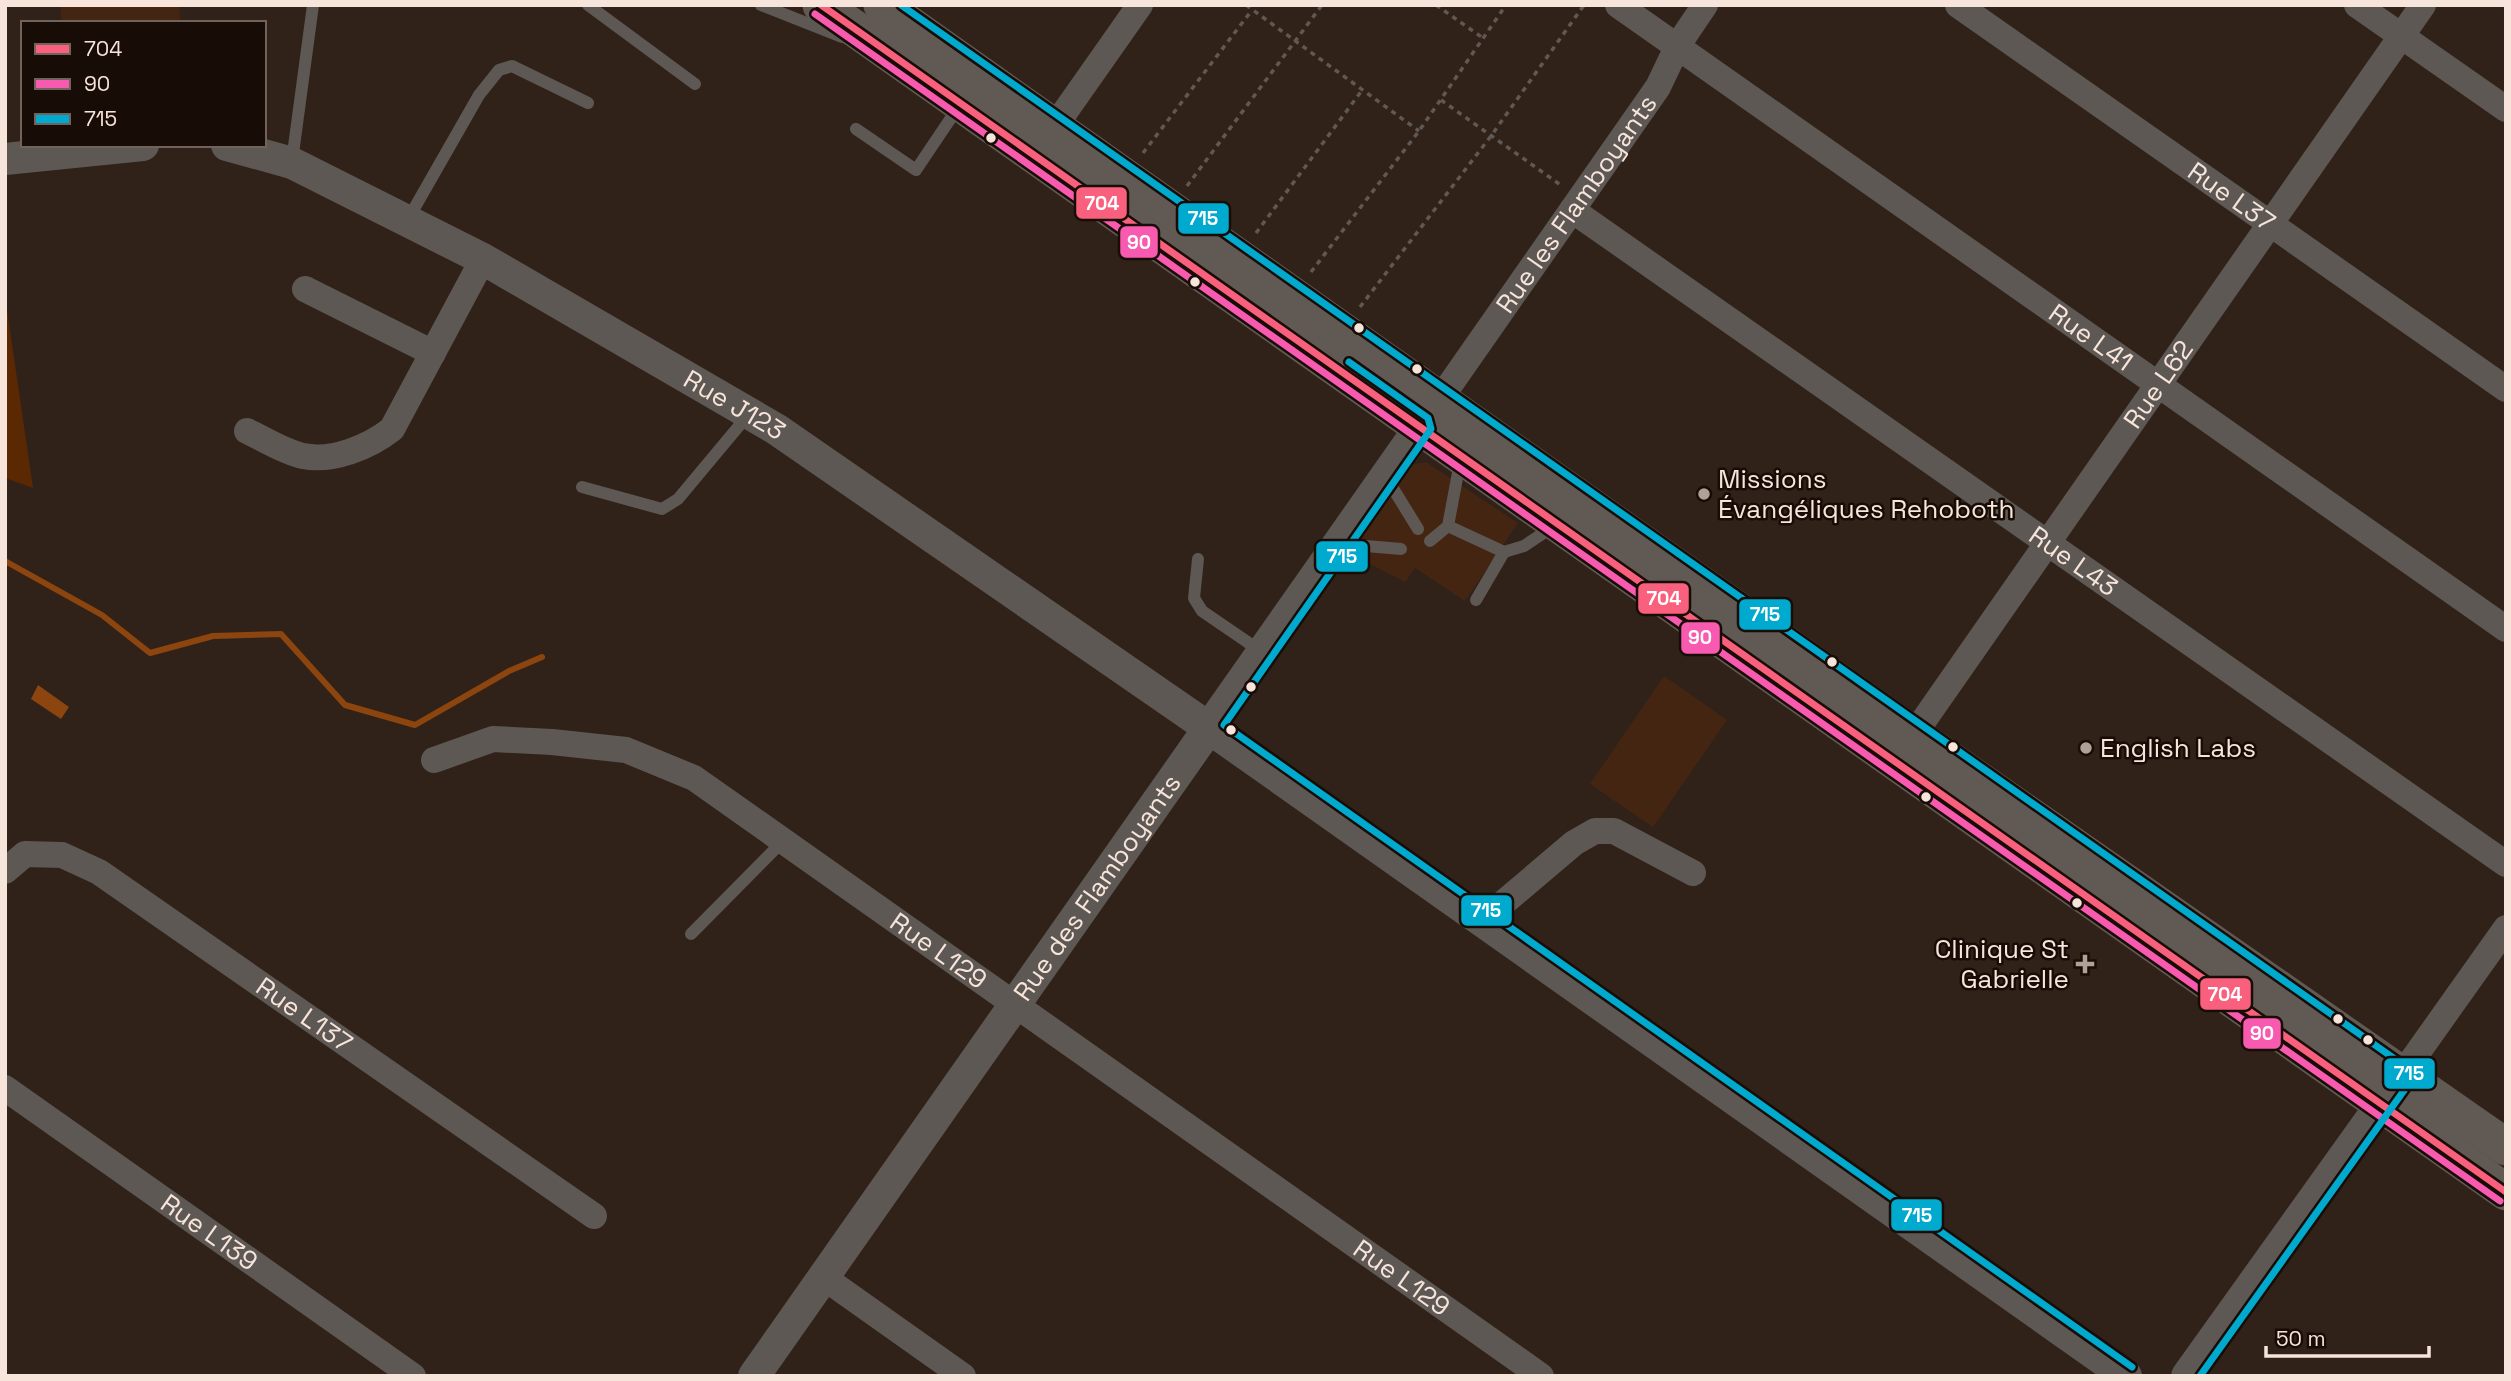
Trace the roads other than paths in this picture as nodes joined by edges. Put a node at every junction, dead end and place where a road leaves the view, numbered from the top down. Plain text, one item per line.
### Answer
1 (313, 5) edge
2 (588, 5) edge
3 (761, 5) edge
4 (821, 5) edge
5 (882, 5) edge
6 (1140, 5) edge
7 (1618, 5) edge
8 (1706, 5) edge
9 (1958, 5) edge
10 (2357, 5) edge
11 (2423, 5) edge
12 (906, 31) edge
13 (2402, 36) junction
14 (1678, 45) junction
15 (695, 84) dead end
16 (588, 103) dead end
17 (961, 103) junction
18 (2506, 109) edge
19 (1055, 126) junction
20 (856, 129) dead end
21 (124, 147) edge
22 (234, 147) edge
23 (5, 159) edge
24 (292, 163) junction
25 (1576, 205) junction
26 (407, 221) junction
27 (2270, 224) junction
28 (483, 259) junction
29 (305, 289) dead end
30 (433, 353) junction
31 (2158, 385) junction
32 (2506, 389) edge
33 (1431, 413) junction
34 (749, 414) junction
35 (247, 431) dead end
36 (1461, 455) junction
37 (1385, 477) junction
38 (582, 487) dead end
39 (1558, 523) junction
40 (1448, 526) junction
41 (1418, 529) dead end
42 (1430, 541) dead end
43 (1339, 543) junction
44 (2048, 543) junction
45 (1401, 549) dead end
46 (1504, 552) junction
47 (1198, 559) dead end
48 (1476, 600) dead end
49 (2506, 629) edge
50 (1263, 652) junction
51 (1209, 728) junction
52 (1904, 748) junction
53 (434, 760) dead end
54 (783, 841) junction
55 (2506, 864) edge
56 (5, 871) edge
57 (1693, 873) dead end
58 (1482, 921) junction
59 (2506, 928) edge
60 (691, 934) dead end
61 (1015, 1004) junction
62 (2401, 1076) junction
63 (5, 1088) edge
64 (2380, 1105) junction
65 (2506, 1147) edge
66 (2506, 1192) edge
67 (594, 1216) dead end
68 (823, 1277) junction
69 (413, 1376) edge
70 (754, 1376) edge
71 (963, 1376) edge
72 (1541, 1376) edge
73 (2126, 1376) edge
74 (2186, 1376) edge

1 - 24 lane
2 - 15 lane
3 - 12 lane
4 - 12 main road
5 - 12 main road
6 - 19 street
7 - 14 street, Rue L41
8 - 14 street, Rue les Flamboyants
9 - 27 street, Rue L37
10 - 13 street
11 - 13 street, Rue L62
12 - 17 main road
12 - 19 main road
13 - 18 street
13 - 27 street, Rue L62
14 - 25 street, Rue les Flamboyants
14 - 31 street, Rue L41
16 - 26 lane
17 - 20 lane
17 - 33 main road
19 - 33 main road
21 - 23 street
22 - 24 street, Rue J123
24 - 26 street, Rue J123
25 - 33 street, Rue les Flamboyants
25 - 44 street, Rue L43
26 - 28 street, Rue J123
27 - 31 street, Rue L62
27 - 32 street, Rue L37
28 - 30 street
28 - 34 street, Rue J123
29 - 30 street
30 - 35 street
31 - 44 street, Rue L62
31 - 49 street, Rue L41
33 - 36 main road
33 - 37 street, Rue des Flamboyants
33 - 52 main road
34 - 38 lane
34 - 51 street, Rue J123
36 - 39 main road
36 - 40 lane
37 - 41 lane
37 - 43 street, Rue des Flamboyants
39 - 46 lane
39 - 52 main road
40 - 42 lane
40 - 46 lane
43 - 45 lane
43 - 50 street, Rue des Flamboyants
44 - 52 street, Rue L62
44 - 55 street, Rue L43
46 - 48 lane
47 - 50 lane
50 - 51 street, Rue des Flamboyants
51 - 58 street, Rue J123
51 - 61 street, Rue des Flamboyants
52 - 62 main road
52 - 64 main road
53 - 54 street, Rue L129
54 - 60 lane
54 - 61 street, Rue L129
56 - 67 street, Rue L137
57 - 58 street
58 - 73 street, Rue J123
59 - 62 street
61 - 68 street, Rue des Flamboyants
61 - 72 street, Rue L129
62 - 64 street
62 - 65 main road
63 - 69 street, Rue L139
64 - 66 main road
64 - 74 street
68 - 70 street, Rue des Flamboyants
68 - 71 street

